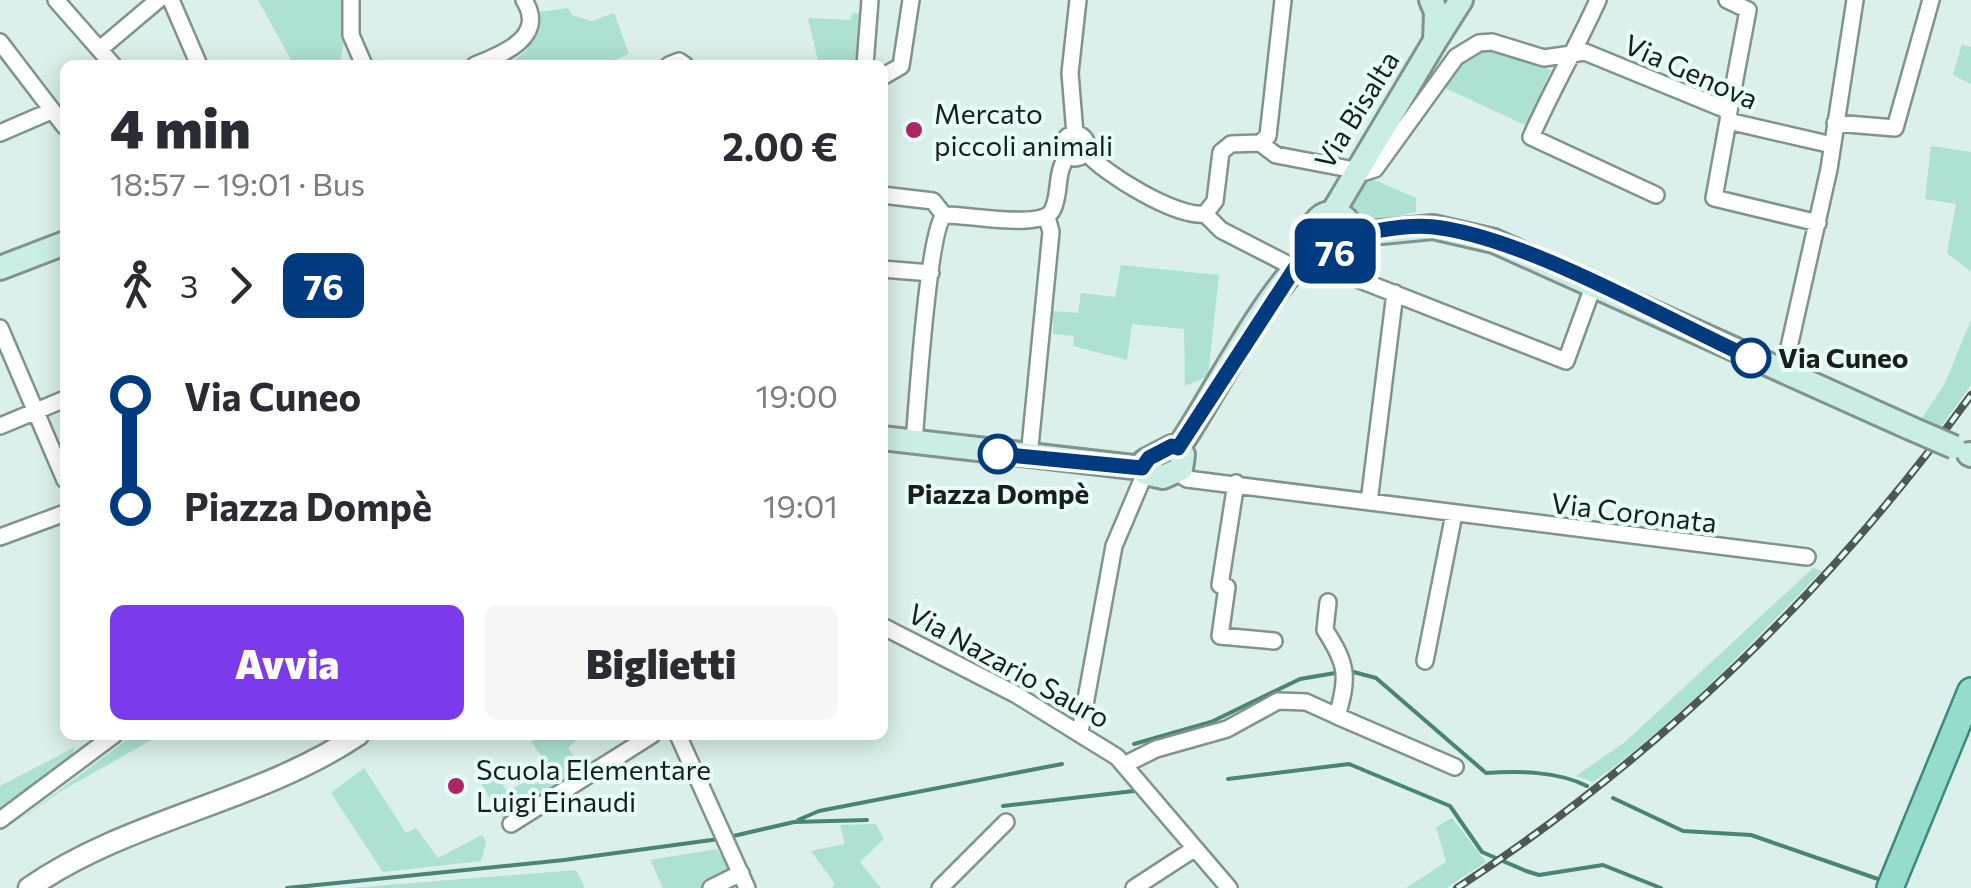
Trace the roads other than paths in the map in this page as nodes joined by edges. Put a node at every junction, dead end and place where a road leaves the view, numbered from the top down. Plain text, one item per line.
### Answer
1 (56, 0) edge
2 (158, 0) edge
3 (171, 0) edge
4 (350, 0) edge
5 (524, 0) edge
6 (870, 0) edge
7 (911, 0) edge
8 (1078, 0) edge
9 (1283, 0) edge
10 (1431, 0) edge
11 (1457, 0) edge
12 (1598, 0) edge
13 (1727, 0) edge
14 (1855, 0) edge
15 (1932, 0) edge
16 (1435, 40) junction
17 (0, 42) edge
18 (100, 49) junction
19 (1573, 52) junction
20 (110, 60) edge
21 (197, 60) edge
22 (362, 60) edge
23 (490, 60) edge
24 (865, 60) edge
25 (888, 74) edge
26 (51, 111) junction
27 (1729, 116) junction
28 (60, 121) edge
29 (1835, 123) junction
30 (0, 133) edge
31 (1075, 134) junction
32 (1260, 144) junction
33 (1832, 145) junction
34 (1086, 152) junction
35 (1068, 155) junction
36 (1355, 171) junction
37 (1656, 195) dead end
38 (888, 196) edge
39 (1333, 212) junction
40 (944, 214) junction
41 (1204, 214) junction
42 (1046, 218) junction
43 (1818, 223) junction
44 (1351, 235) junction
45 (60, 244) edge
46 (1327, 250) junction
47 (0, 268) edge
48 (1295, 268) junction
49 (888, 269) edge
50 (931, 273) junction
51 (1594, 284) junction
52 (1395, 293) junction
53 (0, 328) edge
54 (1784, 374) junction
55 (60, 401) edge
56 (36, 412) junction
57 (0, 426) edge
58 (888, 439) edge
59 (914, 442) junction
60 (1178, 448) junction
61 (1966, 453) edge
62 (1029, 458) junction
63 (60, 468) edge
64 (1143, 470) junction
65 (1177, 472) junction
66 (1236, 484) junction
67 (1369, 502) junction
68 (60, 514) edge
69 (1454, 514) junction
70 (0, 537) edge
71 (1808, 558) dead end
72 (1328, 602) dead end
73 (888, 629) edge
74 (1274, 641) dead end
75 (1426, 661) dead end
76 (1971, 691) edge
77 (1337, 716) junction
78 (1080, 732) junction
79 (107, 740) edge
80 (349, 740) edge
81 (644, 740) edge
82 (680, 740) edge
83 (1126, 764) junction
84 (1455, 766) dead end
85 (0, 820) edge
86 (1006, 822) dead end
87 (511, 824) dead end
88 (1194, 849) junction
89 (744, 880) edge
90 (30, 888) edge
91 (711, 888) edge
92 (940, 888) edge
93 (1134, 888) edge
94 (1228, 888) edge
95 (1890, 888) edge

1 - 18 street
2 - 18 street
3 - 21 street
4 - 22 street
5 - 23 street
6 - 24 street
7 - 25 street
8 - 31 street
9 - 32 street
10 - 11 main road, Via Bisalta
10 - 16 main road, Via Bisalta
11 - 16 main road, Via Bisalta
12 - 19 street
13 - 27 street
14 - 29 street
15 - 29 street
16 - 36 main road, Via Bisalta
17 - 26 street
18 - 20 street
19 - 27 street, Via Genova
19 - 36 street, Via Genova
19 - 37 street
26 - 28 street
26 - 30 street
27 - 33 street, Via Genova
27 - 43 street
29 - 33 street
31 - 34 street
31 - 35 street
32 - 36 street
32 - 41 street
33 - 43 street
34 - 35 street
34 - 41 street
35 - 42 street
36 - 39 main road, Via Bisalta
38 - 40 street
39 - 44 main road
39 - 46 main road
40 - 42 street
40 - 50 street
41 - 48 street
42 - 62 street
43 - 54 street
44 - 46 main road
44 - 51 main road
45 - 47 main road
46 - 48 main road
46 - 52 street
48 - 60 main road
49 - 50 street
50 - 59 street
51 - 52 street
51 - 54 main road
52 - 67 street
53 - 56 street
54 - 61 main road, bridge
55 - 56 street
56 - 57 street
56 - 63 street
58 - 59 main road
59 - 62 main road
60 - 64 main road
60 - 65 main road
62 - 64 main road
64 - 65 main road
64 - 78 street
65 - 66 street, Via Coronata
66 - 67 street, Via Coronata
66 - 74 street
67 - 69 street, Via Coronata
68 - 70 street
69 - 71 street, Via Coronata
69 - 75 street
72 - 77 street
73 - 78 street, Via Nazario Sauro
76 - 95 main road
77 - 83 street
77 - 84 street
78 - 83 street, Via Nazario Sauro
79 - 85 street
80 - 90 street
81 - 87 street
82 - 89 street
83 - 88 street, Via Nazario Sauro
86 - 92 street
88 - 93 street
88 - 94 street, Via Nazario Sauro
89 - 91 street

